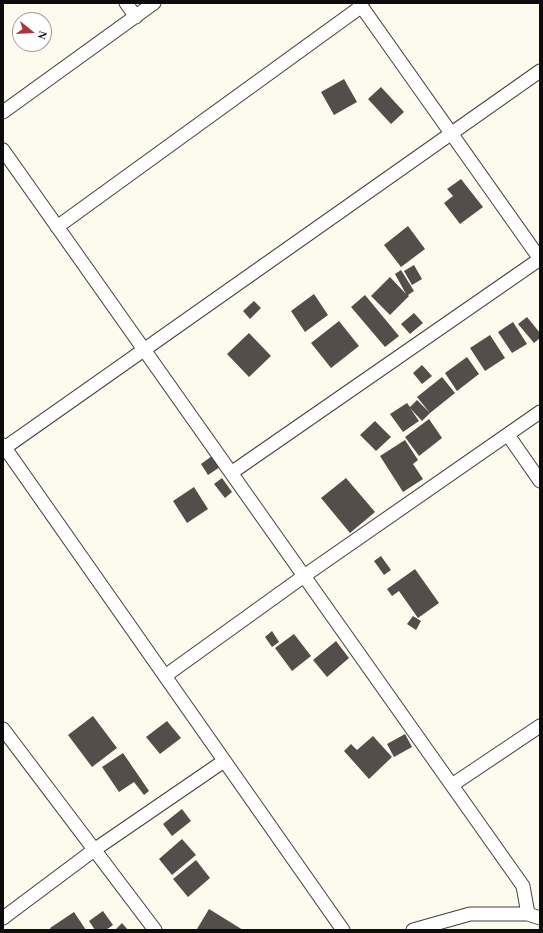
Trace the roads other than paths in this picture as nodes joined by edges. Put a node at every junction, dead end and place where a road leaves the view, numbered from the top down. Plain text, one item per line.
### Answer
1 (126, 3) edge
2 (154, 3) edge
3 (361, 5) edge
4 (136, 16) junction
5 (540, 71) edge
6 (3, 112) edge
7 (452, 134) junction
8 (3, 150) edge
9 (57, 227) junction
10 (540, 259) edge
11 (144, 350) junction
12 (540, 412) edge
13 (508, 435) junction
14 (4, 447) edge
15 (231, 473) junction
16 (540, 481) edge
17 (304, 576) junction
18 (165, 676) junction
19 (540, 726) edge
20 (4, 733) edge
21 (224, 761) junction
22 (452, 785) junction
23 (94, 850) junction
24 (534, 916) edge
25 (3, 918) edge
26 (155, 930) edge
27 (343, 930) edge
28 (413, 930) edge

1 - 4 street
2 - 4 street
3 - 7 street
3 - 9 street
4 - 6 street
5 - 7 street
7 - 10 street
7 - 11 street
8 - 9 street
9 - 11 street
10 - 15 street
11 - 14 street
11 - 15 street
12 - 13 street
13 - 16 street
13 - 17 street
14 - 18 street
15 - 17 street
17 - 18 street
17 - 22 street
18 - 21 street
19 - 22 street
20 - 23 street
21 - 23 street
21 - 27 street
22 - 24 street
23 - 25 street
23 - 26 street
24 - 28 street

